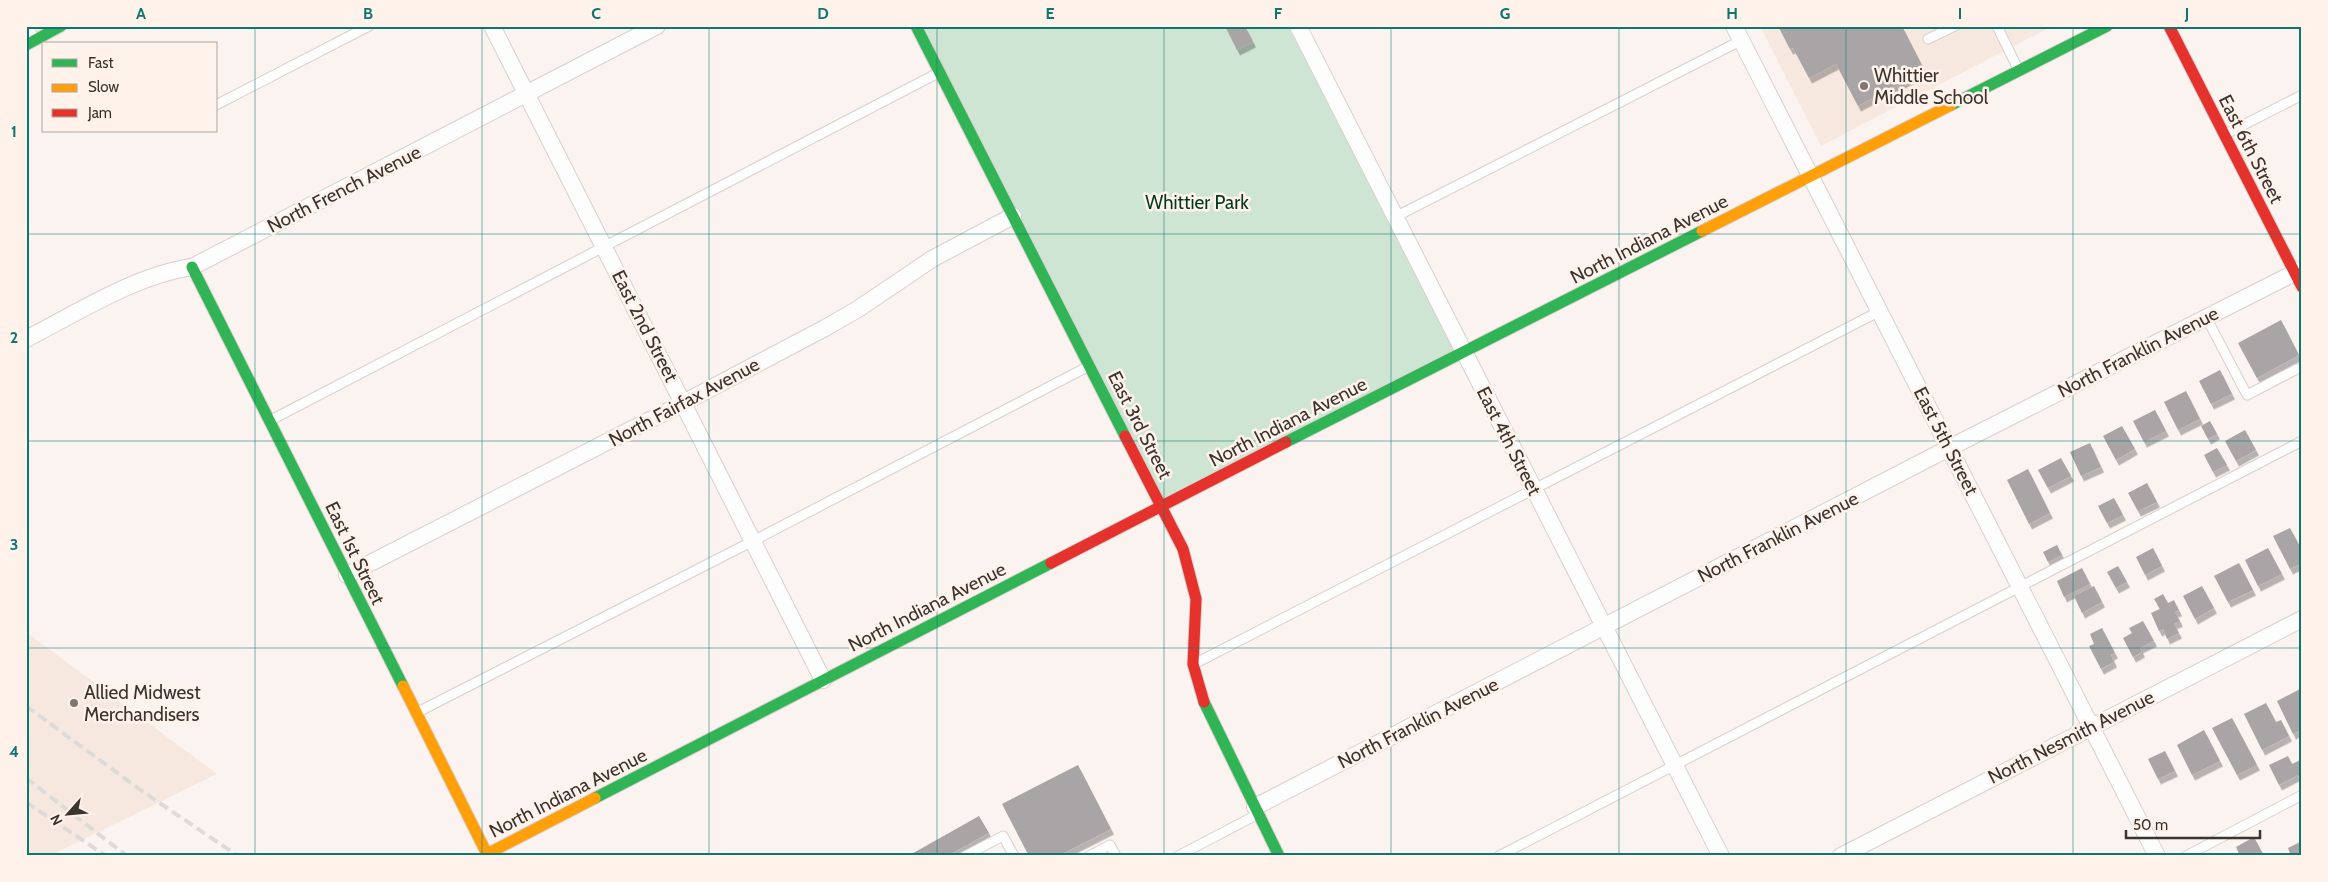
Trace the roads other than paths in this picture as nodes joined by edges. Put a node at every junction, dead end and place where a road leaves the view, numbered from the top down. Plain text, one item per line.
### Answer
1 (28, 26) edge
2 (61, 26) edge
3 (369, 26) edge
4 (492, 26) edge
5 (657, 26) edge
6 (916, 26) edge
7 (1298, 26) edge
8 (1954, 26) edge
9 (1997, 26) edge
10 (2107, 26) edge
11 (2169, 26) edge
12 (1738, 33) edge
13 (1928, 39) dead end
14 (30, 42) edge
15 (2019, 71) junction
16 (940, 72) junction
17 (527, 94) junction
18 (2302, 95) edge
19 (218, 104) edge
20 (2224, 135) junction
21 (1811, 176) junction
22 (1014, 216) junction
23 (1395, 217) junction
24 (605, 248) junction
25 (192, 267) junction
26 (2299, 276) edge
27 (1880, 311) junction
28 (2206, 317) junction
29 (26, 339) edge
30 (1464, 352) junction
31 (1090, 366) junction
32 (2297, 369) dead end
33 (683, 403) junction
34 (270, 420) junction
35 (2302, 441) edge
36 (1949, 448) junction
37 (1534, 489) junction
38 (1161, 506) junction
39 (753, 542) junction
40 (347, 575) junction
41 (2020, 587) junction
42 (2302, 619) edge
43 (1604, 627) junction
44 (1194, 664) junction
45 (823, 680) junction
46 (416, 713) junction
47 (2091, 726) junction
48 (1674, 764) junction
49 (2302, 795) edge
50 (1256, 811) junction
51 (487, 854) joint
52 (965, 856) edge
53 (1014, 856) edge
54 (1089, 856) edge
55 (1116, 856) edge
56 (1178, 856) edge
57 (1279, 856) edge
58 (1499, 856) edge
59 (1721, 856) edge
60 (1841, 856) edge
61 (2157, 856) edge
62 (2186, 856) edge

1 - 14 lane
2 - 14 street
3 - 19 lane
4 - 17 street, East 2nd Street
5 - 17 street, North French Avenue
6 - 16 street, East 3rd Street
7 - 23 street, East 4th Street
8 - 13 lane
9 - 15 lane
10 - 15 street, North Indiana Avenue
11 - 20 street, East 6th Street
12 - 21 street, East 5th Street
12 - 23 lane
15 - 21 street, North Indiana Avenue
16 - 22 street, East 3rd Street
16 - 24 lane
17 - 24 street, East 2nd Street
17 - 25 street, North French Avenue
18 - 20 lane
20 - 26 street, East 6th Street
21 - 27 street, East 5th Street
21 - 30 street, North Indiana Avenue
22 - 31 street, East 3rd Street
22 - 33 street, North Fairfax Avenue
23 - 30 street, East 4th Street
24 - 33 street, East 2nd Street
24 - 34 lane
25 - 29 street, North French Avenue
25 - 34 street, East 1st Street
26 - 28 street, North Franklin Avenue
27 - 36 street, East 5th Street
27 - 37 lane
28 - 32 lane
28 - 36 street, North Franklin Avenue
30 - 37 street, East 4th Street
30 - 38 street, North Indiana Avenue
31 - 38 street, East 3rd Street
31 - 39 lane
33 - 39 street, East 2nd Street
33 - 40 street, North Fairfax Avenue
34 - 40 street, East 1st Street
35 - 41 lane
36 - 41 street, East 5th Street
36 - 43 street, North Franklin Avenue
37 - 43 street, East 4th Street
37 - 44 lane
38 - 44 street, East 3rd Street
38 - 45 street, North Indiana Avenue
39 - 45 street, East 2nd Street
39 - 46 lane
40 - 46 street, East 1st Street
41 - 47 street, East 5th Street
41 - 48 lane
42 - 47 street, North Nesmith Avenue
43 - 48 street, East 4th Street
43 - 50 street, North Franklin Avenue
44 - 50 street, East 3rd Street
45 - 51 street, North Indiana Avenue
46 - 51 street, East 1st Street
47 - 60 street, North Nesmith Avenue
47 - 61 street, East 5th Street
48 - 58 lane
48 - 59 street, East 4th Street
49 - 62 lane
50 - 56 lane
50 - 57 street, East 3rd Street
52 - 53 lane
54 - 55 lane

